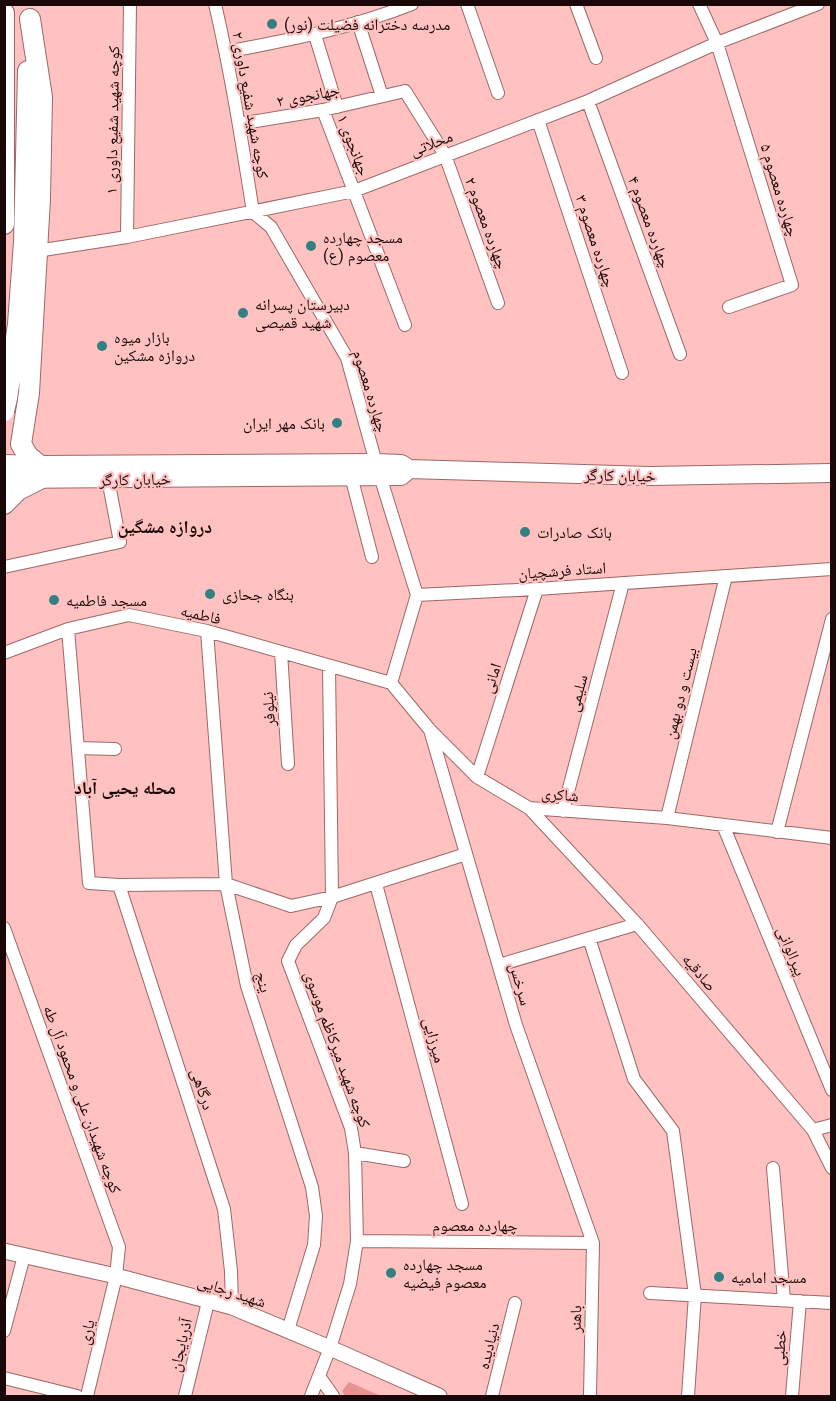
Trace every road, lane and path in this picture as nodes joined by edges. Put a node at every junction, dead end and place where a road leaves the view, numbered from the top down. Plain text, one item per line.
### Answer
1 (130, 4) edge
2 (215, 4) edge
3 (412, 4) edge
4 (467, 4) edge
5 (576, 4) edge
6 (699, 4) edge
7 (818, 4) edge
8 (393, 8) edge
9 (30, 12) edge
10 (5, 14) edge
11 (358, 22) junction
12 (315, 35) junction
13 (717, 43) junction
14 (226, 52) junction
15 (596, 58) dead end
16 (5, 78) edge
17 (498, 93) dead end
18 (382, 96) junction
19 (588, 101) junction
20 (337, 107) junction
21 (323, 111) junction
22 (538, 120) junction
23 (239, 124) junction
24 (445, 155) junction
25 (354, 191) junction
26 (253, 212) junction
27 (4, 224) edge
28 (128, 237) junction
29 (37, 251) junction
30 (498, 303) dead end
31 (729, 307) dead end
32 (405, 325) dead end
33 (680, 354) dead end
34 (622, 373) dead end
35 (29, 393) junction
36 (5, 406) edge
37 (4, 464) edge
38 (378, 469) junction
39 (38, 473) junction
40 (831, 473) edge
41 (351, 476) junction
42 (4, 479) edge
43 (108, 479) junction
44 (4, 504) edge
45 (372, 557) dead end
46 (4, 567) edge
47 (831, 569) edge
48 (726, 576) junction
49 (623, 583) junction
50 (537, 589) junction
51 (417, 595) junction
52 (831, 619) edge
53 (68, 629) junction
54 (207, 632) junction
55 (281, 652) junction
56 (4, 653) edge
57 (330, 666) junction
58 (391, 683) junction
59 (430, 730) junction
60 (78, 748) junction
61 (115, 749) dead end
62 (288, 764) dead end
63 (477, 777) junction
64 (529, 808) junction
65 (563, 811) junction
66 (667, 818) junction
67 (723, 825) junction
68 (777, 832) junction
69 (831, 838) edge
70 (466, 854) junction
71 (226, 884) junction
72 (376, 884) junction
73 (119, 885) junction
74 (332, 897) junction
75 (637, 924) junction
76 (6, 933) edge
77 (589, 938) junction
78 (499, 965) junction
79 (831, 1090) edge
80 (831, 1125) edge
81 (813, 1130) junction
82 (355, 1153) junction
83 (404, 1161) dead end
84 (772, 1168) dead end
85 (831, 1168) edge
86 (462, 1204) dead end
87 (357, 1241) junction
88 (593, 1243) junction
89 (4, 1251) edge
90 (24, 1256) junction
91 (116, 1276) junction
92 (650, 1293) dead end
93 (695, 1295) junction
94 (784, 1300) junction
95 (800, 1301) junction
96 (208, 1302) junction
97 (515, 1303) dead end
98 (831, 1303) edge
99 (232, 1308) junction
100 (288, 1330) junction
101 (4, 1331) edge
102 (330, 1348) junction
103 (319, 1376) junction
104 (4, 1378) edge
105 (77, 1396) edge
106 (87, 1396) edge
107 (185, 1396) edge
108 (311, 1396) edge
109 (333, 1396) edge
110 (439, 1396) edge
111 (492, 1396) edge
112 (590, 1396) edge
113 (688, 1396) edge
114 (792, 1396) edge

1 - 28 street, کوچه شهید شفیع داوری ۱
2 - 14 street, کوچه شهید شفیع داوری ۲
3 - 8 street
4 - 17 street
5 - 15 street
6 - 13 street
7 - 13 street, محلاتی
8 - 11 street
9 - 29 main road
9 - 36 main road
10 - 16 main road
11 - 12 street
11 - 18 street
12 - 14 street
12 - 20 street, جهانجوی ۱
13 - 19 street, محلاتی
13 - 31 street, چهارده معصوم ۵
14 - 23 street, کوچه شهید شفیع داوری ۲
16 - 27 main road
18 - 20 street, جهانجوی ۲
18 - 24 street, جهانجوی ۲
19 - 22 street, محلاتی
19 - 33 street, چهارده معصوم ۴
20 - 21 street, جهانجوی ۲
21 - 23 street, جهانجوی ۲
21 - 25 street, جهانجوی ۱
22 - 24 street, محلاتی
22 - 34 street, چهارده معصوم ۳
23 - 26 street, کوچه شهید شفیع داوری ۲
24 - 25 street, محلاتی
24 - 30 street, چهارده معصوم ۲
25 - 26 street, محلاتی
25 - 32 street, جهانجوی ۱
26 - 28 street, محلاتی
26 - 38 street, چهارده معصوم
28 - 29 street, محلاتی
29 - 35 main road
35 - 36 main road
35 - 39 main road
37 - 39 main road
38 - 39 main road, خیابان کارگر
38 - 40 main road, خیابان کارگر
38 - 41 main road, خیابان کارگر
38 - 51 street
39 - 42 main road
39 - 43 main road, خیابان کارگر
39 - 44 main road
41 - 43 main road, خیابان کارگر
41 - 45 street
43 - 46 street
47 - 48 street, استاد فرشچیان
48 - 49 street, استاد فرشچیان
48 - 66 street, بیست و دو بهمن
49 - 50 street, استاد فرشچیان
49 - 65 street, سلیمی
50 - 51 street, استاد فرشچیان
50 - 63 street, امانی
51 - 58 street
52 - 68 street
53 - 54 street, فاطمیه
53 - 56 street, فاطمیه
53 - 60 street
54 - 55 street, فاطمیه
54 - 71 street, ینج
55 - 57 street, فاطمیه
55 - 62 street, نیلوفر
57 - 58 street, فاطمیه
57 - 74 street, کوچه شهید میرکاظم موسوی
58 - 59 street, شاکری
59 - 63 street, شاکری
59 - 70 street, سرخس
60 - 61 street
60 - 73 street
63 - 64 street, شاکری
64 - 65 street, شاکری
64 - 75 street, صادقیه
65 - 66 street, شاکری
66 - 67 street, شاکری
67 - 68 street, شاکری
67 - 79 street, پیرالوانی
68 - 69 street, شاکری
70 - 72 street
70 - 78 street, سرخس
71 - 73 street
71 - 74 street
71 - 100 street, ینج
72 - 74 street
72 - 86 street, میرزایی
73 - 99 street, درگاهی
74 - 82 street, کوچه شهید میرکاظم موسوی
75 - 77 street
75 - 81 street, صادقیه
76 - 91 street, کوچه شهیدان علی و محمود آل طه
77 - 78 street
77 - 93 street
78 - 88 street, سرخس
80 - 81 street
81 - 85 street, صادقیه
82 - 83 street
82 - 87 street, کوچه شهید میرکاظم موسوی
84 - 94 street
87 - 88 street, چهارده معصوم
87 - 102 street, کوچه شهید میرکاظم موسوی
88 - 112 street, باهنر
89 - 90 street, شهید رجایی
90 - 91 street, شهید رجایی
90 - 101 street
91 - 96 street, شهید رجایی
91 - 106 street, یاری
92 - 93 street
93 - 94 street
93 - 113 street
94 - 95 street
95 - 98 street
95 - 114 street, خطبی
96 - 99 street, شهید رجایی
96 - 107 street, آذربایجان
97 - 111 street, دنیادیده
99 - 100 street, شهید رجایی
100 - 102 street, شهید رجایی
102 - 103 street, کوچه شهید میرکاظم موسوی
102 - 110 street, شهید رجایی
103 - 108 street, کوچه شهید میرکاظم موسوی
103 - 109 street
104 - 105 street

